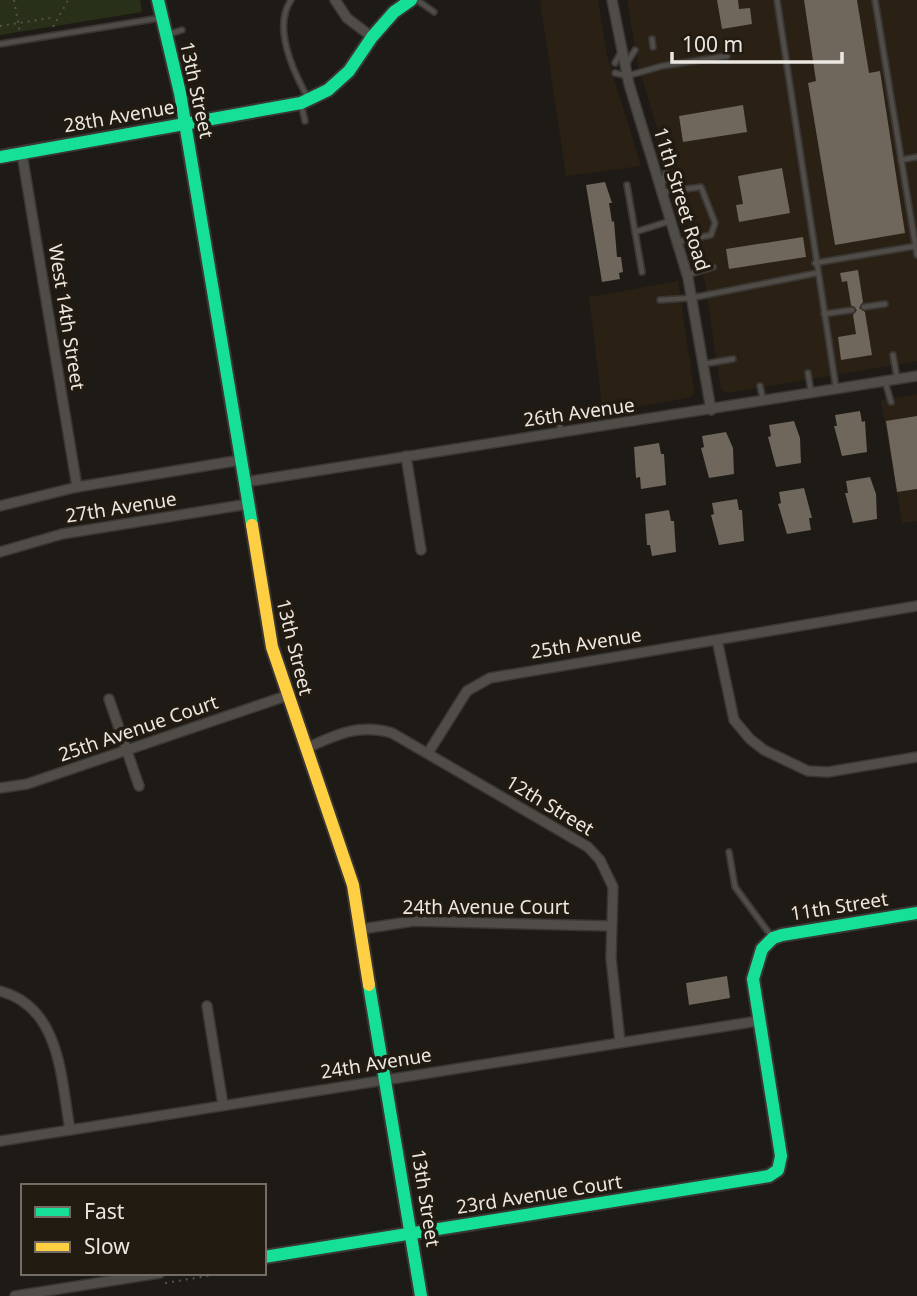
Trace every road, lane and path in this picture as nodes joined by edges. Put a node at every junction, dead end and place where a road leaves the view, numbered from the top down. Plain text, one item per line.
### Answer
1 (14, 0) edge
2 (68, 0) edge
3 (158, 0) edge
4 (290, 0) edge
5 (335, 0) edge
6 (411, 0) edge
7 (417, 0) edge
8 (612, 0) edge
9 (777, 0) edge
10 (875, 0) edge
11 (433, 12) dead end
12 (50, 18) dead end
13 (161, 18) junction
14 (18, 23) junction
15 (0, 26) edge
16 (53, 27) dead end
17 (182, 30) dead end
18 (165, 35) junction
19 (372, 37) junction
20 (652, 39) dead end
21 (21, 40) junction
22 (0, 44) edge
23 (653, 47) dead end
24 (635, 50) dead end
25 (727, 55) dead end
26 (622, 68) junction
27 (615, 73) dead end
28 (305, 101) junction
29 (305, 121) dead end
30 (185, 124) junction
31 (22, 154) junction
32 (0, 157) edge
33 (917, 157) edge
34 (901, 160) junction
35 (666, 172) dead end
36 (628, 185) dead end
37 (661, 191) junction
38 (670, 222) junction
39 (635, 232) junction
40 (677, 242) junction
41 (916, 246) edge
42 (917, 255) edge
43 (815, 263) junction
44 (713, 267) dead end
45 (642, 272) dead end
46 (817, 273) junction
47 (687, 275) junction
48 (691, 298) junction
49 (660, 300) dead end
50 (885, 304) dead end
51 (864, 307) dead end
52 (852, 310) dead end
53 (824, 314) junction
54 (893, 355) dead end
55 (733, 359) dead end
56 (703, 364) junction
57 (808, 373) dead end
58 (917, 376) edge
59 (897, 379) junction
60 (885, 381) junction
61 (760, 386) dead end
62 (836, 389) junction
63 (811, 393) junction
64 (763, 401) junction
65 (891, 402) dead end
66 (711, 410) junction
67 (559, 422) dead end
68 (561, 433) junction
69 (406, 456) junction
70 (241, 460) junction
71 (245, 482) junction
72 (77, 487) junction
73 (248, 505) junction
74 (0, 506) edge
75 (421, 550) dead end
76 (0, 552) edge
77 (917, 606) edge
78 (717, 640) junction
79 (286, 696) junction
80 (109, 699) dead end
81 (305, 749) junction
82 (127, 750) junction
83 (428, 753) junction
84 (917, 757) edge
85 (139, 786) dead end
86 (0, 788) edge
87 (729, 852) dead end
88 (917, 913) edge
89 (611, 926) junction
90 (362, 929) junction
91 (773, 938) junction
92 (0, 991) edge
93 (207, 1006) dead end
94 (758, 1021) junction
95 (620, 1042) junction
96 (388, 1079) junction
97 (223, 1105) junction
98 (70, 1130) junction
99 (0, 1141) edge
100 (778, 1170) joint
101 (412, 1234) junction
102 (266, 1257) edge
103 (147, 1275) edge
104 (15, 1296) edge
105 (421, 1296) edge

1 - 14 path
2 - 16 path
3 - 13 street, 13th Street
4 - 28 lane
5 - 19 street
6 - 19 street, 28th Avenue
7 - 11 lane
8 - 26 street, 11th Street Road
9 - 43 lane
10 - 34 lane
12 - 14 path
13 - 18 street, 13th Street
13 - 21 lane
14 - 15 path
14 - 21 path
17 - 18 lane
18 - 30 street, 13th Street
19 - 28 street, 28th Avenue
20 - 23 lane
21 - 22 lane
24 - 26 lane
25 - 26 lane
26 - 27 lane
26 - 37 street, 11th Street Road
28 - 29 lane
28 - 30 street, 28th Avenue
30 - 31 street, 28th Avenue
30 - 70 street, 13th Street
31 - 32 street, 28th Avenue
31 - 72 street, West 14th Street
33 - 34 lane
34 - 41 lane
35 - 37 lane
36 - 39 lane
37 - 38 street, 11th Street Road
37 - 40 lane
38 - 39 lane
38 - 40 street, 11th Street Road
39 - 45 lane
40 - 47 street, 11th Street Road
41 - 42 lane
41 - 43 lane
43 - 46 lane
44 - 47 lane
46 - 48 lane
46 - 53 lane
47 - 48 street, 11th Street Road
48 - 49 lane
48 - 56 street, 11th Street Road
50 - 51 lane
52 - 53 lane
53 - 62 lane
54 - 59 lane
55 - 56 lane
56 - 66 street, 11th Street Road
57 - 63 lane
58 - 59 street, 26th Avenue
59 - 60 street, 26th Avenue
60 - 62 street, 26th Avenue
60 - 65 lane
61 - 64 lane
62 - 63 street, 26th Avenue
63 - 64 street, 26th Avenue
64 - 66 street, 26th Avenue
66 - 68 street, 26th Avenue
67 - 68 lane
68 - 69 street, 26th Avenue
69 - 71 street, 26th Avenue
69 - 75 street
70 - 71 street, 13th Street
70 - 72 street
71 - 73 street, 13th Street
72 - 74 street
73 - 76 street, 27th Avenue
73 - 79 street, 13th Street
77 - 78 street, 25th Avenue
78 - 83 street, 25th Avenue
78 - 84 street
79 - 81 street, 13th Street
79 - 82 street, 25th Avenue Court
80 - 82 street
81 - 83 street
81 - 90 street, 13th Street
82 - 85 street
82 - 86 street, 25th Avenue Court
83 - 89 street, 12th Street
87 - 91 lane
88 - 91 street, 11th Street
89 - 90 street, 24th Avenue Court
89 - 95 street, 12th Street
90 - 96 street, 13th Street
91 - 94 street, 11th Street
92 - 98 street
93 - 97 street
94 - 95 street, 24th Avenue
94 - 100 street, 11th Street
95 - 96 street, 24th Avenue
96 - 97 street, 24th Avenue
96 - 101 street, 13th Street
97 - 98 street, 24th Avenue
98 - 99 street, 24th Avenue
100 - 101 street, 23rd Avenue Court
101 - 102 street, 23rd Avenue Court
101 - 105 street, 13th Street
103 - 104 street

